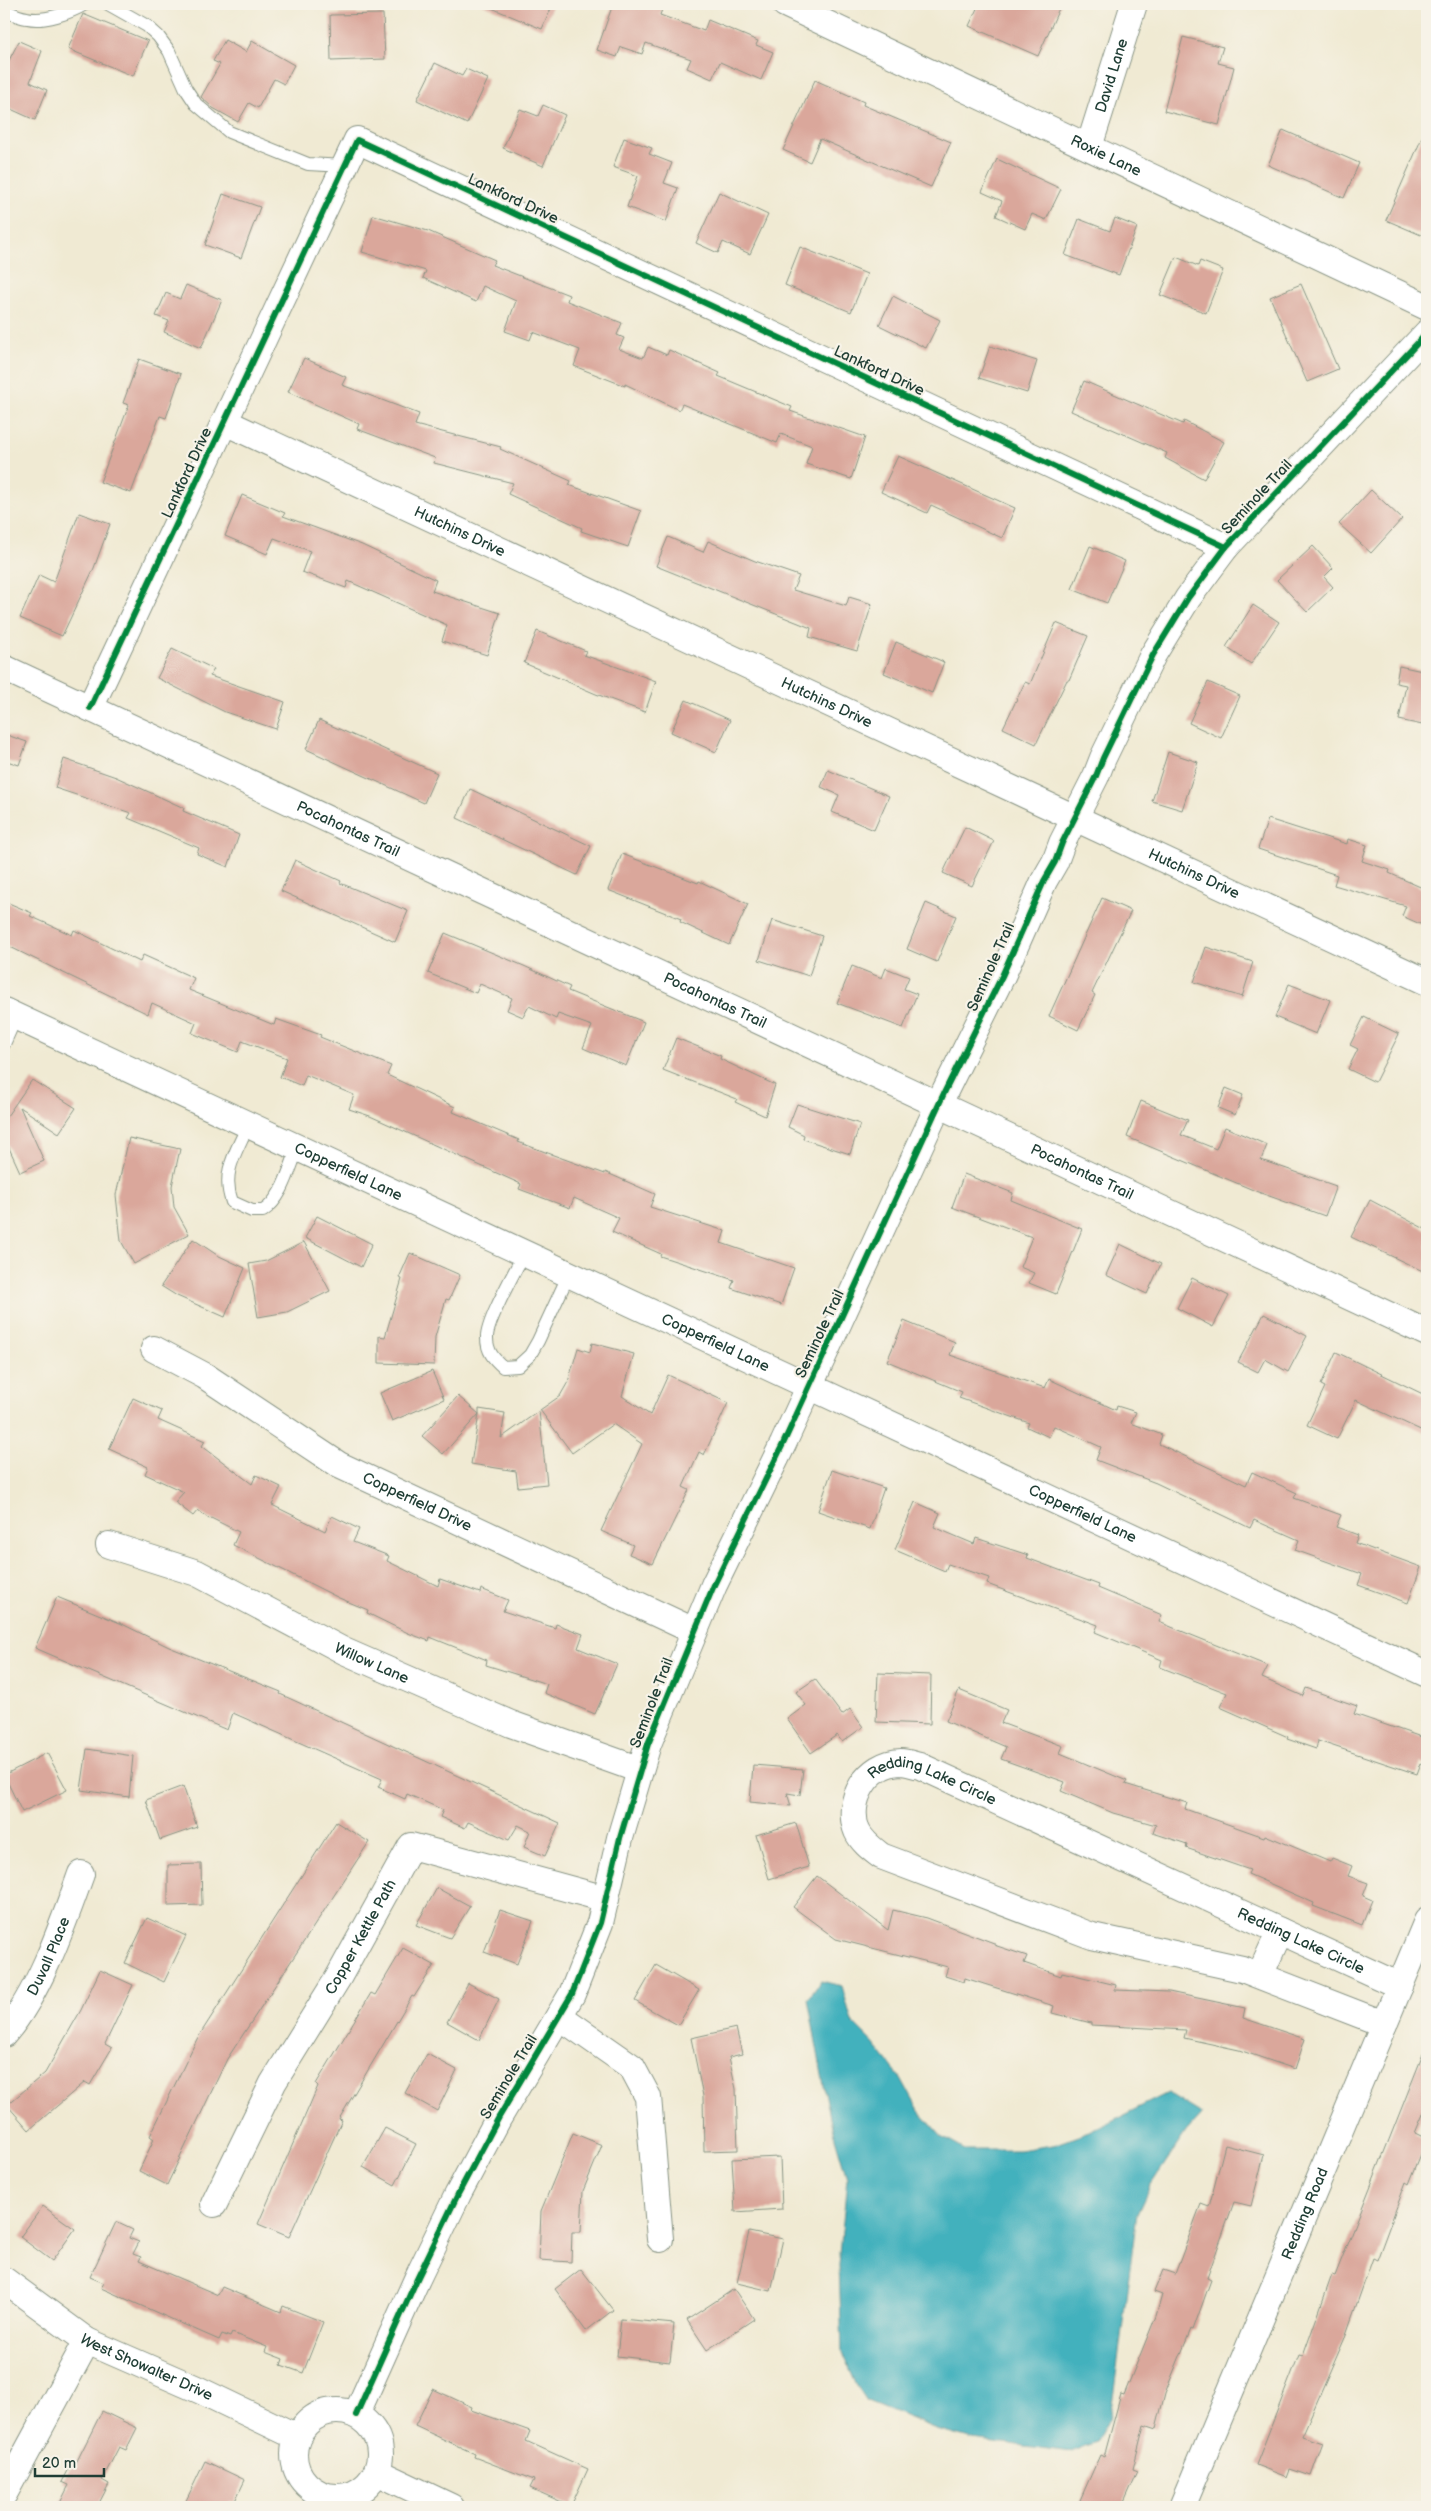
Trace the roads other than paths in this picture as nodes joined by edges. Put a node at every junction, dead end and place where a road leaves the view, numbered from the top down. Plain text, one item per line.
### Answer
1 (85, 4) edge
2 (108, 4) edge
3 (785, 4) edge
4 (1134, 4) edge
5 (4, 10) edge
6 (1089, 147) junction
7 (344, 166) junction
8 (1427, 307) edge
9 (1427, 333) edge
10 (225, 422) junction
11 (1226, 548) junction
12 (4, 668) edge
13 (90, 708) junction
14 (1075, 818) junction
15 (1427, 982) edge
16 (10, 1014) edge
17 (4, 1044) edge
18 (939, 1105) junction
19 (248, 1124) junction
20 (298, 1148) junction
21 (524, 1253) junction
22 (569, 1274) junction
23 (1427, 1333) edge
24 (154, 1349) dead end
25 (809, 1386) junction
26 (109, 1545) dead end
27 (694, 1631) junction
28 (1427, 1674) edge
29 (640, 1770) junction
30 (81, 1874) dead end
31 (606, 1899) junction
32 (1427, 1922) edge
33 (1280, 1931) junction
34 (1260, 1976) junction
35 (1400, 1986) junction
36 (559, 2016) junction
37 (1384, 2024) junction
38 (4, 2034) edge
39 (214, 2204) dead end
40 (660, 2239) dead end
41 (4, 2280) edge
42 (87, 2341) junction
43 (356, 2415) junction
44 (298, 2437) junction
45 (377, 2472) junction
46 (4, 2494) edge
47 (317, 2501) edge
48 (451, 2507) edge
49 (1182, 2507) edge

1 - 5 lane
2 - 7 lane
3 - 6 street, Roxie Lane
4 - 6 street, David Lane
6 - 8 street, Roxie Lane
7 - 10 street, Lankford Drive
7 - 11 street, Lankford Drive
9 - 11 street, Seminole Trail
10 - 13 street, Lankford Drive
10 - 14 street, Hutchins Drive
11 - 14 street, Seminole Trail
12 - 13 street, Pocahontas Trail
13 - 18 street, Pocahontas Trail
14 - 15 street, Hutchins Drive
14 - 18 street, Seminole Trail
16 - 17 lane
16 - 19 street, Copperfield Lane
18 - 23 street, Pocahontas Trail
18 - 25 street, Seminole Trail
19 - 20 street, Copperfield Lane
19 - 20 lane
20 - 21 street, Copperfield Lane
21 - 22 street, Copperfield Lane
21 - 22 lane
22 - 25 street, Copperfield Lane
24 - 27 street, Copperfield Drive
25 - 27 street, Seminole Trail
25 - 28 street, Copperfield Lane
26 - 29 street, Willow Lane
27 - 29 street, Seminole Trail
29 - 31 street, Seminole Trail
30 - 38 street, Duvall Place
31 - 36 street, Seminole Trail
31 - 39 street, Copper Kettle Path
32 - 35 street, Redding Road
33 - 34 street
33 - 34 street, Redding Lake Circle
33 - 35 street, Redding Lake Circle
34 - 37 street, Redding Lake Circle
35 - 37 street, Redding Road
36 - 40 street
36 - 43 street, Seminole Trail
37 - 49 street, Redding Road
41 - 42 street, West Showalter Drive
42 - 44 street, West Showalter Drive
42 - 46 street
43 - 44 street
43 - 45 street
44 - 47 street
45 - 47 street
45 - 48 street

